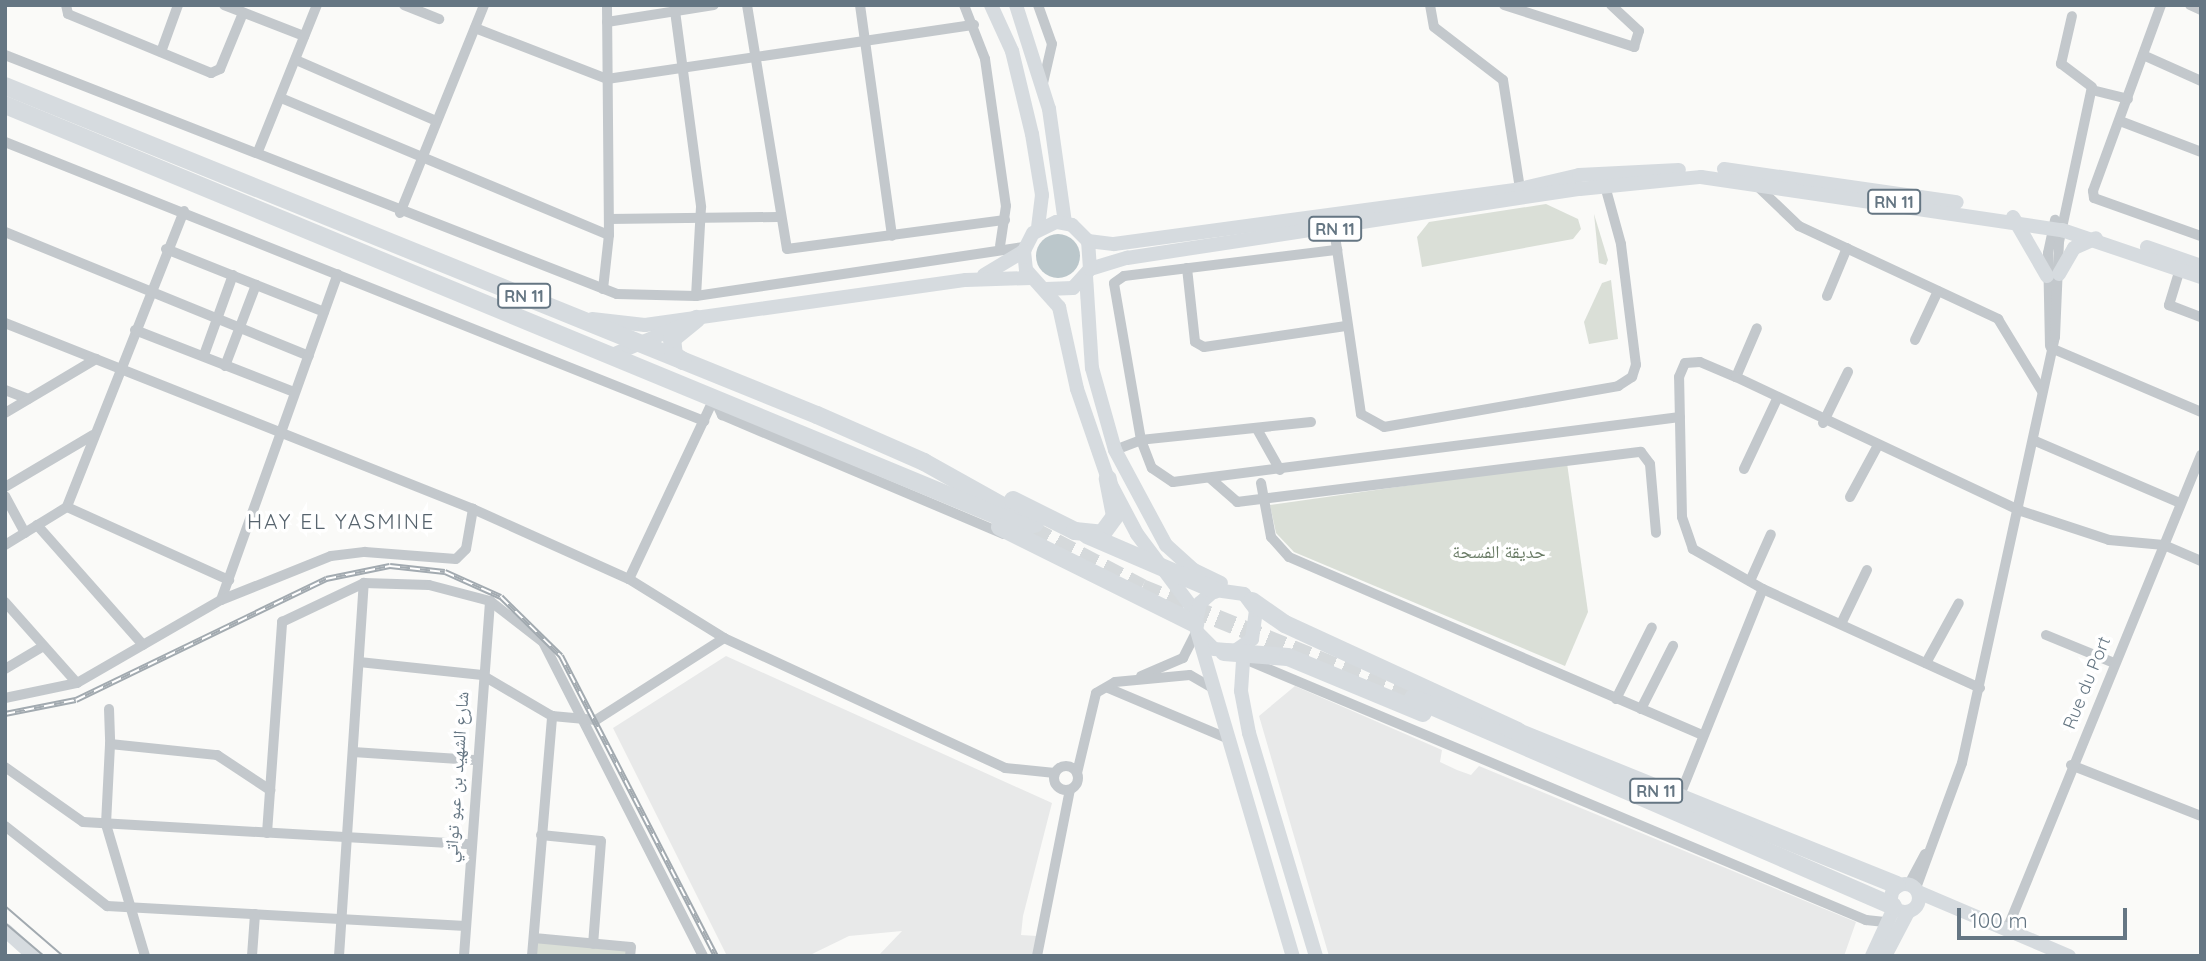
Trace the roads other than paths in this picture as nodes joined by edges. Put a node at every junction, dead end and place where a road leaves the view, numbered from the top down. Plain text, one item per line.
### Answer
1 (66, 5) edge
2 (178, 5) edge
3 (224, 5) edge
4 (317, 5) edge
5 (404, 5) edge
6 (484, 5) edge
7 (607, 5) edge
8 (714, 5) edge
9 (747, 5) edge
10 (860, 5) edge
11 (964, 5) edge
12 (991, 5) edge
13 (1016, 5) edge
14 (1038, 5) edge
15 (1430, 5) edge
16 (1504, 5) edge
17 (1611, 5) edge
18 (2161, 5) edge
19 (2190, 5) edge
20 (2201, 10) edge
21 (675, 11) junction
22 (243, 13) junction
23 (2072, 16) dead end
24 (439, 19) dead end
25 (607, 23) junction
26 (974, 25) junction
27 (475, 28) junction
28 (304, 36) junction
29 (864, 41) junction
30 (161, 52) junction
31 (5, 55) edge
32 (2143, 55) junction
33 (755, 57) junction
34 (296, 60) junction
35 (682, 71) junction
36 (607, 79) junction
37 (2201, 81) edge
38 (1043, 82) junction
39 (5, 86) edge
40 (2092, 90) junction
41 (281, 98) junction
42 (2128, 99) junction
43 (5, 105) edge
44 (436, 121) junction
45 (2120, 121) junction
46 (5, 142) edge
47 (259, 149) junction
48 (2201, 152) edge
49 (421, 158) junction
50 (1752, 181) junction
51 (1605, 186) junction
52 (1520, 190) junction
53 (184, 211) junction
54 (400, 213) junction
55 (778, 217) junction
56 (2013, 217) junction
57 (700, 218) junction
58 (609, 219) junction
59 (1005, 220) junction
60 (1065, 223) junction
61 (2058, 225) junction
62 (1038, 229) junction
63 (1334, 229) junction
64 (5, 232) edge
65 (609, 235) junction
66 (892, 236) junction
67 (2101, 236) junction
68 (2201, 236) edge
69 (1088, 241) junction
70 (1000, 246) junction
71 (1847, 248) junction
72 (166, 249) junction
73 (1025, 249) junction
74 (1337, 250) junction
75 (2201, 266) edge
76 (1186, 268) junction
77 (2180, 269) junction
78 (1088, 273) junction
79 (338, 274) junction
80 (233, 275) junction
81 (2053, 275) junction
82 (2201, 277) edge
83 (1031, 278) junction
84 (966, 280) junction
85 (256, 285) junction
86 (603, 289) junction
87 (1046, 289) junction
88 (149, 291) junction
89 (1938, 291) junction
90 (696, 296) junction
91 (1828, 296) dead end
92 (324, 312) junction
93 (574, 316) junction
94 (2201, 317) edge
95 (218, 319) junction
96 (697, 319) junction
97 (5, 323) edge
98 (1347, 326) junction
99 (1757, 328) dead end
100 (242, 329) junction
101 (135, 330) junction
102 (1915, 340) dead end
103 (640, 343) junction
104 (2051, 348) junction
105 (204, 355) junction
106 (309, 356) junction
107 (610, 356) junction
108 (96, 359) junction
109 (685, 363) junction
110 (225, 366) junction
111 (118, 368) junction
112 (1848, 372) dead end
113 (1736, 377) junction
114 (5, 390) edge
115 (2042, 391) junction
116 (294, 392) junction
117 (714, 397) junction
118 (28, 399) junction
119 (1777, 399) junction
120 (2201, 412) edge
121 (5, 413) edge
122 (1680, 417) junction
123 (704, 421) junction
124 (1311, 422) dead end
125 (1823, 423) junction
126 (1257, 429) junction
127 (282, 433) junction
128 (94, 435) junction
129 (2033, 439) junction
130 (1141, 440) junction
131 (1877, 447) junction
132 (1115, 450) junction
133 (2201, 455) edge
134 (924, 462) junction
135 (2198, 466) edge
136 (1744, 469) dead end
137 (1280, 470) junction
138 (1108, 479) junction
139 (1211, 479) junction
140 (2189, 480) junction
141 (1261, 483) dead end
142 (2201, 484) edge
143 (5, 487) edge
144 (5, 496) edge
145 (1850, 497) dead end
146 (1262, 499) junction
147 (2178, 502) junction
148 (67, 507) junction
149 (473, 509) junction
150 (2021, 511) junction
151 (37, 525) junction
152 (1029, 531) junction
153 (25, 533) junction
154 (1656, 533) dead end
155 (1085, 534) junction
156 (1771, 534) dead end
157 (5, 545) edge
158 (2164, 545) junction
159 (2201, 561) edge
160 (1161, 570) junction
161 (1867, 570) dead end
162 (629, 579) junction
163 (229, 580) junction
164 (1749, 581) junction
165 (365, 583) junction
166 (1763, 589) junction
167 (1215, 590) junction
168 (1235, 590) junction
169 (222, 600) junction
170 (490, 601) junction
171 (1252, 601) junction
172 (5, 602) edge
173 (1959, 603) dead end
174 (1841, 624) junction
175 (1197, 625) junction
176 (1652, 627) dead end
177 (2046, 635) dead end
178 (724, 638) junction
179 (143, 645) junction
180 (1673, 646) dead end
181 (42, 647) junction
182 (1224, 652) joint
183 (1243, 653) junction
184 (359, 662) junction
185 (1926, 663) junction
186 (2114, 663) junction
187 (5, 669) edge
188 (482, 676) junction
189 (1138, 679) junction
190 (76, 683) junction
191 (1212, 687) junction
192 (1108, 688) junction
193 (1980, 688) junction
194 (1414, 696) tunnel mouth
195 (5, 698) edge
196 (1616, 699) junction
197 (109, 709) dead end
198 (1641, 709) junction
199 (552, 716) junction
200 (584, 717) junction
201 (1702, 735) junction
202 (1229, 739) junction
203 (110, 744) junction
204 (1533, 744) junction
205 (353, 751) junction
206 (474, 760) junction
207 (2071, 765) junction
208 (5, 767) edge
209 (1055, 774) junction
210 (1077, 774) junction
211 (270, 790) junction
212 (1070, 790) junction
213 (1678, 800) junction
214 (2201, 816) edge
215 (106, 824) junction
216 (5, 826) edge
217 (267, 833) junction
218 (541, 835) junction
219 (348, 837) junction
220 (470, 844) junction
221 (1910, 887) junction
222 (1952, 906) junction
223 (127, 907) junction
224 (1899, 911) junction
225 (255, 914) junction
226 (342, 919) junction
227 (465, 926) junction
228 (2008, 927) junction
229 (5, 930) edge
230 (534, 938) junction
231 (696, 941) junction
232 (593, 944) junction
233 (34, 956) edge
234 (145, 956) edge
235 (252, 956) edge
236 (339, 956) edge
237 (464, 956) edge
238 (532, 956) edge
239 (630, 956) edge
240 (694, 956) edge
241 (704, 956) edge
242 (1037, 956) edge
243 (1293, 956) edge
244 (1316, 956) edge
245 (1872, 956) edge
246 (1885, 956) edge
247 (2069, 956) edge

1 - 30 street
2 - 30 street
3 - 22 street
4 - 28 street
5 - 24 street
6 - 27 street
7 - 25 street
8 - 21 street
9 - 33 street
10 - 29 street
11 - 26 street
12 - 62 main road
13 - 38 main road
14 - 38 street
15 - 52 street
16 - 17 street
18 - 32 street
19 - 20 street
21 - 25 street
21 - 35 street
22 - 28 street
22 - 30 street
23 - 40 street
25 - 36 street
26 - 29 street
26 - 59 street
27 - 36 street
27 - 44 street
28 - 34 street
29 - 33 street
29 - 66 street
31 - 47 street
32 - 37 street
32 - 42 street
33 - 35 street
33 - 55 street
34 - 41 street
34 - 44 street
35 - 36 street
35 - 57 street
36 - 58 street
38 - 60 main road
39 - 93 highway, RN 11
40 - 42 street
40 - 61 street
41 - 47 street
41 - 49 street
42 - 45 street
43 - 107 highway, RN 11
44 - 49 street
45 - 48 street
45 - 68 street
46 - 53 street
47 - 54 street
49 - 54 street
49 - 65 street
50 - 51 main road, RN 11
50 - 56 main road, RN 11
50 - 71 street
51 - 63 main road, RN 11
51 - 98 street
52 - 56 main road, RN 11
52 - 69 main road, RN 11
53 - 72 street
53 - 79 street
54 - 86 street
55 - 57 street
55 - 66 street
56 - 61 main road, RN 11
56 - 81 main road
57 - 58 street
57 - 90 street
58 - 65 street
59 - 66 street
59 - 70 street
60 - 62 main road
60 - 69 main road
61 - 67 main road, RN 11
61 - 81 street
62 - 73 main road
63 - 74 street
63 - 78 main road, RN 11
64 - 88 street
65 - 86 street
67 - 75 main road, RN 11
67 - 77 main road, RN 11
67 - 81 main road
69 - 78 main road
70 - 73 street
70 - 90 street
71 - 89 street
71 - 91 street
72 - 80 street
72 - 88 street
73 - 83 main road
73 - 84 main road
74 - 76 street
74 - 98 street
76 - 98 street
76 - 130 street
77 - 82 main road, RN 11
77 - 94 street
78 - 87 main road
78 - 132 main road
79 - 92 street
79 - 123 street
80 - 85 street
80 - 95 street
81 - 104 street
83 - 84 main road
83 - 87 main road
84 - 96 main road
85 - 92 street
85 - 100 street
86 - 90 street
87 - 138 main road
88 - 95 street
88 - 101 street
89 - 102 street
89 - 115 street
92 - 106 street
93 - 96 main road
93 - 103 highway, RN 11
95 - 100 street
95 - 105 street
96 - 103 main road
96 - 109 highway
97 - 108 street
99 - 113 street
100 - 106 street
100 - 110 street
101 - 105 street
101 - 111 street
103 - 107 main road
103 - 109 highway, RN 11
104 - 115 street
104 - 120 street
105 - 110 street
106 - 116 street
107 - 117 highway, RN 11
108 - 111 street
108 - 118 street
109 - 134 highway, RN 11
110 - 116 street
111 - 127 street
111 - 128 street
112 - 125 street
113 - 119 street
113 - 122 street
114 - 118 street
115 - 129 street
116 - 127 street
117 - 123 street
117 - 152 highway, RN 11
117 - 152 street
118 - 121 street
119 - 125 street
119 - 136 street
122 - 137 street
122 - 164 street
123 - 162 street
124 - 126 street
125 - 131 street
126 - 130 street
126 - 137 street
127 - 149 street
127 - 163 street
128 - 143 street
128 - 148 street
129 - 147 street
129 - 150 street
130 - 132 street
130 - 139 street
131 - 145 street
131 - 150 street
132 - 168 main road
133 - 135 street, Rue du Port
134 - 152 highway, RN 11
134 - 155 highway
135 - 140 street, Rue du Port
137 - 139 street
138 - 155 highway
138 - 160 main road
139 - 146 street
140 - 142 street
140 - 147 street, Rue du Port
141 - 146 street
144 - 153 street
146 - 154 street
146 - 196 street
147 - 158 street, Rue du Port
148 - 151 street
148 - 163 street
149 - 162 street
149 - 169 street
150 - 158 street
150 - 193 street
151 - 153 street
151 - 179 street
152 - 175 highway
153 - 157 street
155 - 160 highway
156 - 164 street
158 - 159 street
158 - 186 street, Rue du Port
160 - 167 highway
160 - 175 main road
161 - 174 street
162 - 178 street
163 - 169 street
164 - 166 street
165 - 170 street
165 - 184 street
165 - 211 street
166 - 174 street
166 - 201 street
167 - 168 main road
167 - 175 main road
168 - 171 main road
169 - 179 street
170 - 188 street, شارع الشهيد بن عبو تواتي
170 - 200 street
171 - 183 main road
171 - 204 highway
172 - 181 street
173 - 185 street
174 - 185 street
175 - 182 main road
175 - 189 street
175 - 191 main road
176 - 196 street
177 - 186 street
178 - 200 street
178 - 209 street
179 - 190 street
180 - 198 street
181 - 187 street
181 - 190 street
182 - 183 highway
183 - 204 highway
183 - 224 street
183 - 244 main road
184 - 188 street
184 - 205 street
185 - 193 street
186 - 207 street, Rue du Port
188 - 199 street
188 - 206 street, شارع الشهيد بن عبو تواتي
189 - 191 street
189 - 192 street
190 - 195 street
191 - 202 main road
192 - 202 street
192 - 210 street
193 - 221 street
194 - 204 highway, RN 11
196 - 198 street
197 - 203 street
198 - 201 street
199 - 200 street
199 - 218 street
200 - 231 street
201 - 213 street
202 - 243 main road
203 - 211 street
203 - 215 street
204 - 213 highway, RN 11
204 - 224 highway, RN 11
205 - 206 street
205 - 219 street
206 - 220 street, شارع الشهيد بن عبو تواتي
207 - 214 street
207 - 228 street, Rue du Port
208 - 215 street
209 - 210 street
209 - 212 street
210 - 212 street
211 - 217 street
212 - 242 street
213 - 221 highway, RN 11
215 - 217 street
215 - 223 street
216 - 223 street
217 - 219 street
218 - 230 street
218 - 232 street
219 - 220 street
219 - 226 street
220 - 227 street, شارع الشهيد بن عبو تواتي
221 - 222 main road
221 - 224 main road
221 - 224 main road
222 - 224 main road
222 - 228 main road
223 - 225 street
223 - 234 street
224 - 245 main road
224 - 246 main road
225 - 226 street
225 - 235 street
226 - 227 street
226 - 236 street
227 - 237 street, شارع الشهيد بن عبو تواتي
228 - 247 main road
229 - 233 main road
230 - 232 street
230 - 238 street
231 - 240 street
231 - 241 street
232 - 239 street

